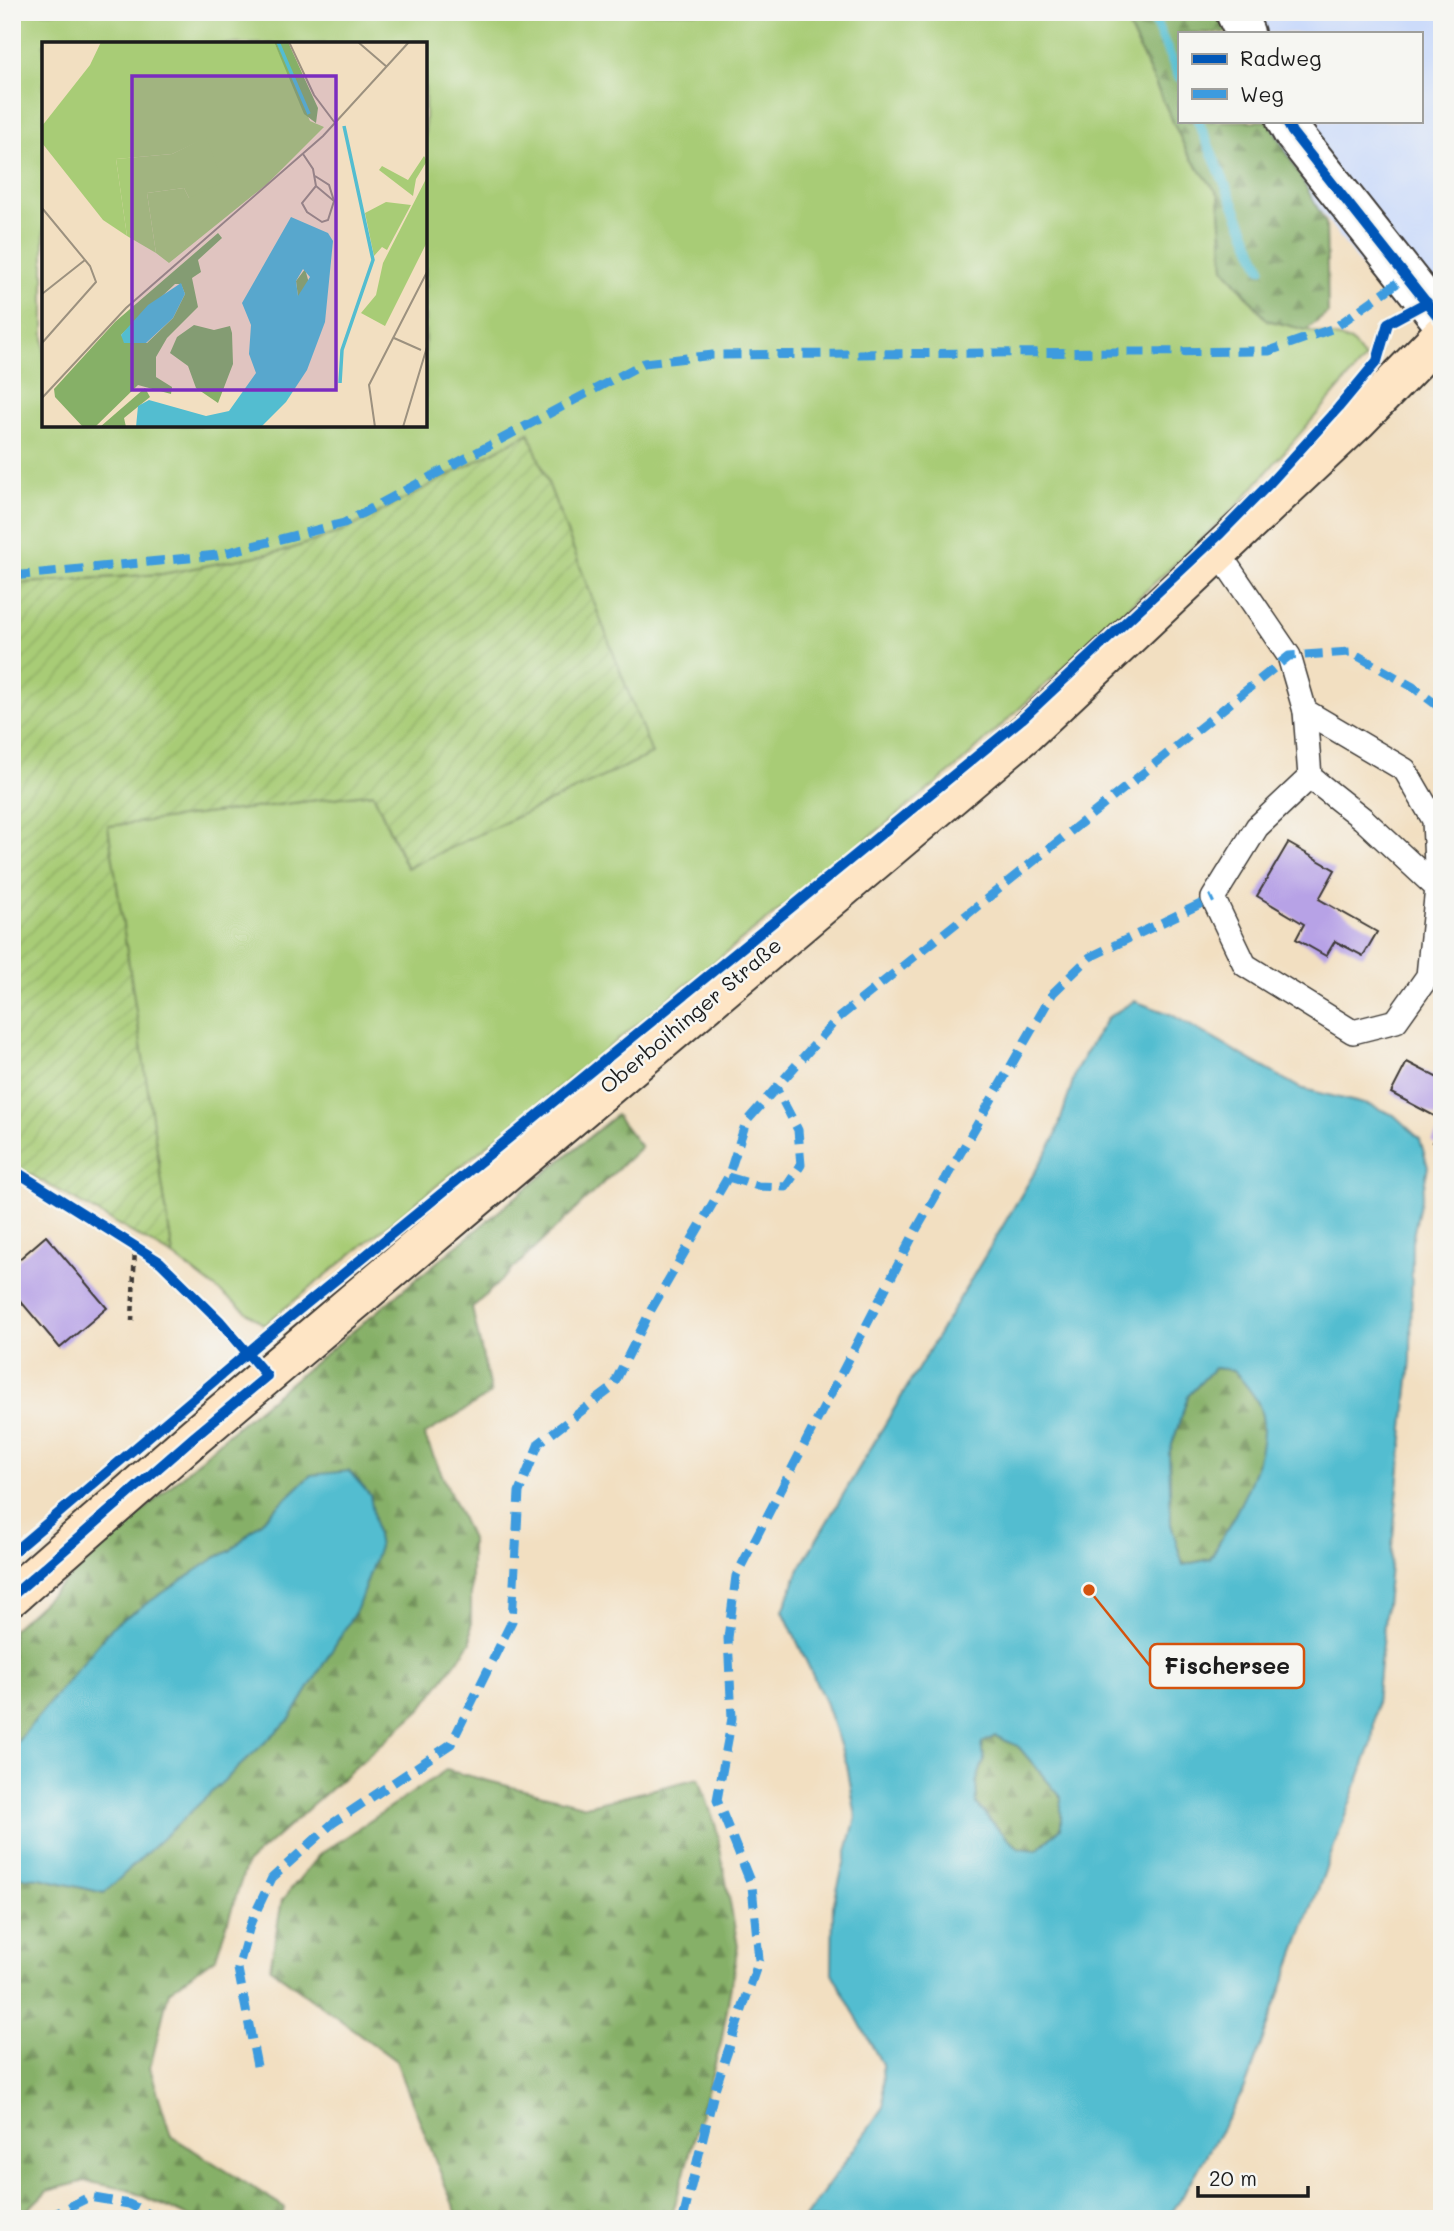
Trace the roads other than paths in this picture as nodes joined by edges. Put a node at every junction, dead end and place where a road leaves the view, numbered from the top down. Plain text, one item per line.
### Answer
1 (1236, 12) edge
2 (1245, 32) edge
3 (1287, 122) edge
4 (1442, 321) edge
5 (1442, 334) edge
6 (1218, 552) junction
7 (1305, 710) junction
8 (1310, 778) junction
9 (1437, 888) junction
10 (12, 1597) edge

1 - 2 street
3 - 4 street
5 - 6 main road, Oberboihinger Straße
6 - 7 lane
6 - 10 main road, Oberboihinger Straße
7 - 8 lane
7 - 9 lane
8 - 9 lane
8 - 9 lane

